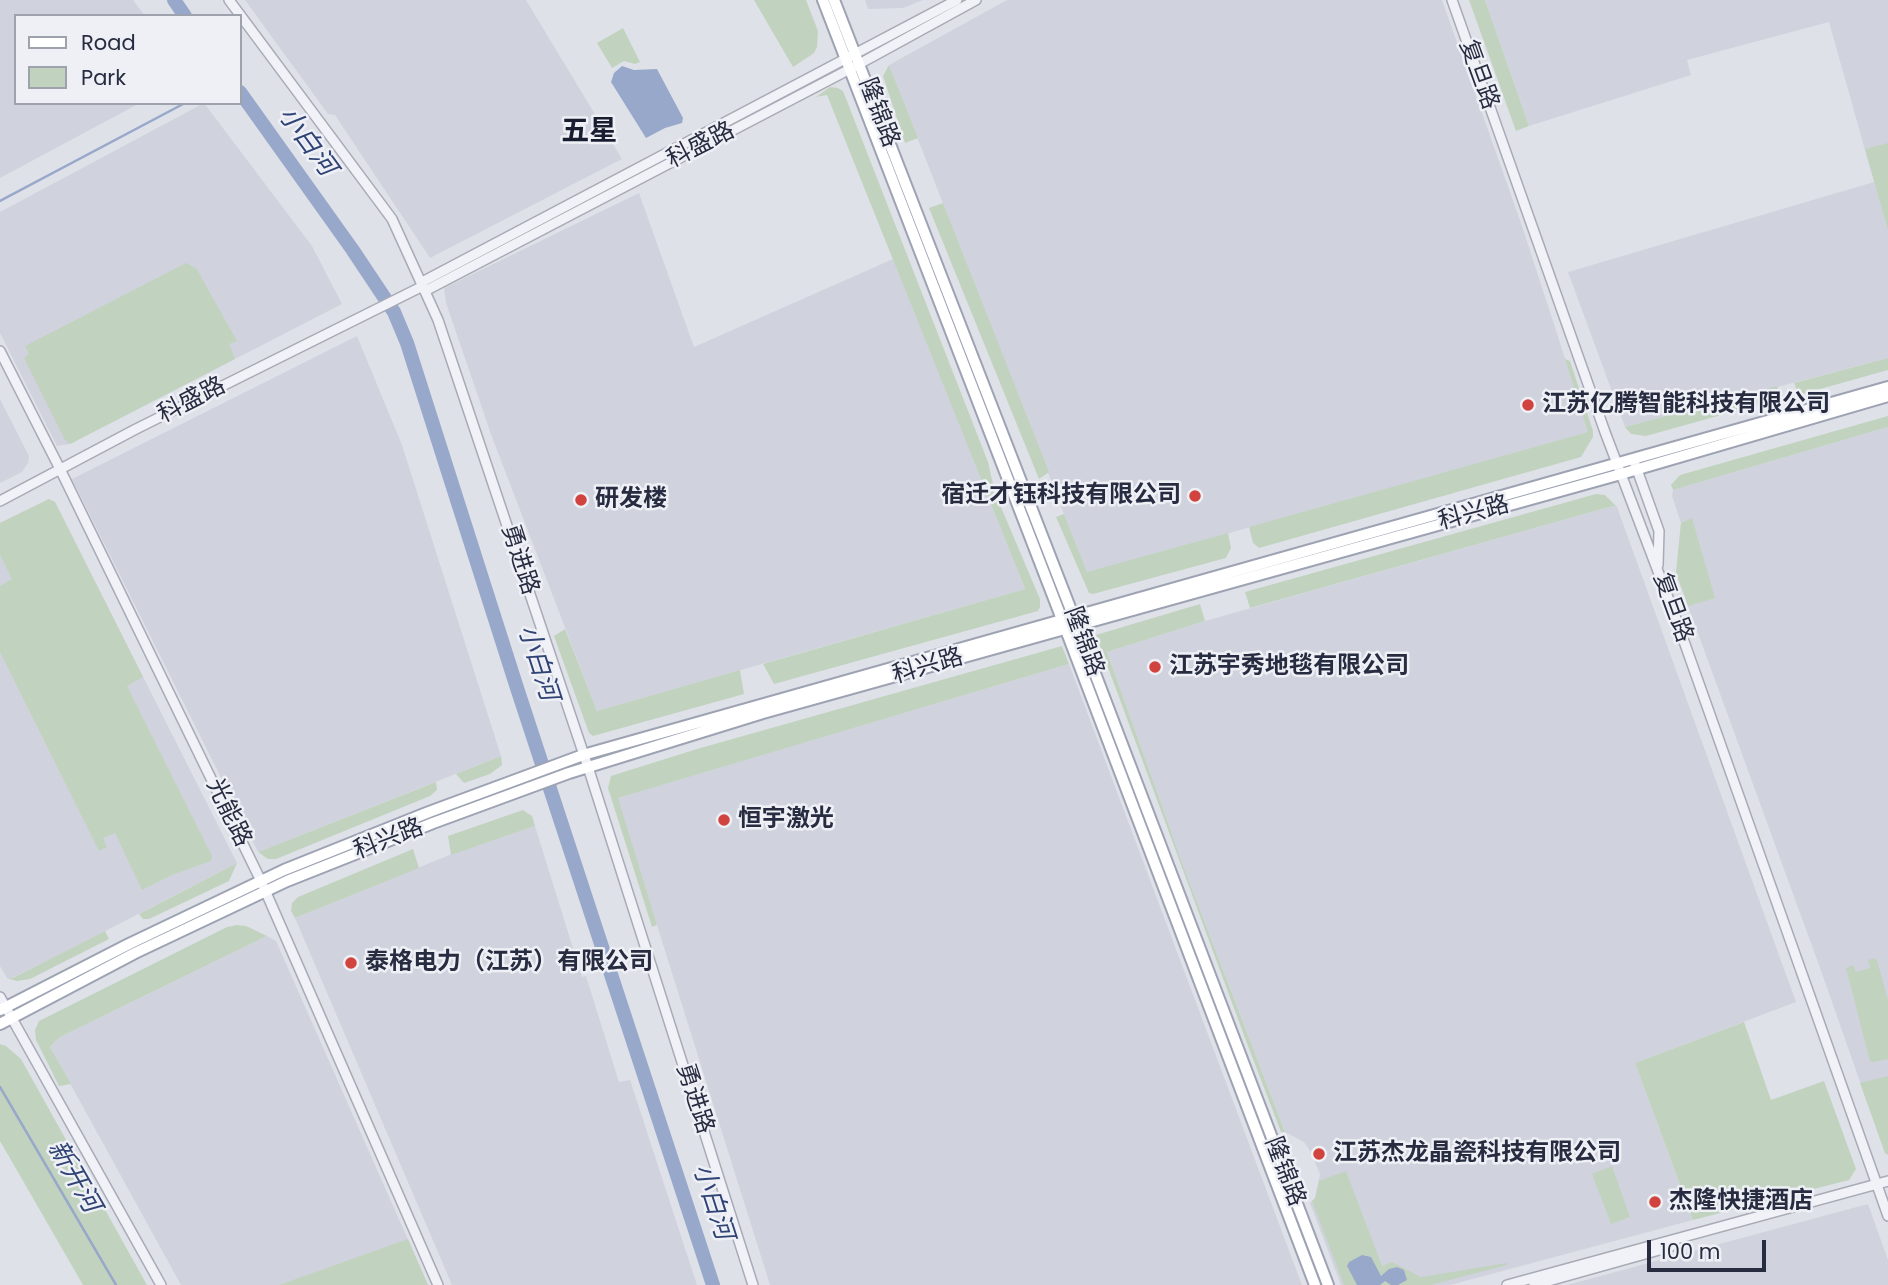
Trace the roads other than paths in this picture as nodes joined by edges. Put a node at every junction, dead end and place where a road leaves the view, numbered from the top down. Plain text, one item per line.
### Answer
1 (823, 0) edge
2 (834, 0) edge
3 (957, 0) edge
4 (976, 0) edge
5 (1452, 0) edge
6 (242, 17) edge
7 (853, 62) junction
8 (423, 286) junction
9 (0, 351) edge
10 (1888, 387) edge
11 (1888, 396) edge
12 (1635, 463) junction
13 (1619, 468) junction
14 (60, 469) junction
15 (0, 501) edge
16 (1658, 570) junction
17 (1069, 623) junction
18 (583, 755) junction
19 (588, 767) junction
20 (263, 886) junction
21 (4, 1008) edge
22 (0, 1024) edge
23 (1888, 1181) edge
24 (1881, 1186) edge
25 (1888, 1216) edge
26 (161, 1285) edge
27 (438, 1285) edge
28 (753, 1285) edge
29 (1315, 1285) edge
30 (1328, 1285) edge
31 (1507, 1285) edge
32 (1534, 1285) edge

1 - 7 main road, 隆锦路
2 - 7 main road, 隆锦路
3 - 7 street, 科盛路
4 - 7 street, 科盛路
5 - 13 street, 复旦路
6 - 8 street, 勇进路
7 - 8 street, 科盛路
7 - 17 main road, 隆锦路
8 - 14 street, 科盛路
8 - 18 street, 勇进路
9 - 14 street, 光能路
10 - 12 main road, 科兴路
11 - 12 main road, 科兴路
12 - 13 main road, 科兴路
12 - 16 street
13 - 16 street, 复旦路
13 - 17 main road, 科兴路
14 - 15 street, 科盛路
14 - 20 street, 光能路
16 - 24 street, 复旦路
17 - 18 main road, 科兴路
17 - 19 main road, 科兴路
17 - 29 main road, 隆锦路
17 - 30 main road, 隆锦路
18 - 19 street, 勇进路
18 - 20 main road, 科兴路
19 - 20 main road, 科兴路
19 - 28 street, 勇进路
20 - 21 main road, 科兴路
20 - 27 street, 光能路
21 - 22 main road, 科兴路
21 - 26 street
23 - 24 street
24 - 25 street, 复旦路
24 - 31 street
24 - 32 street

